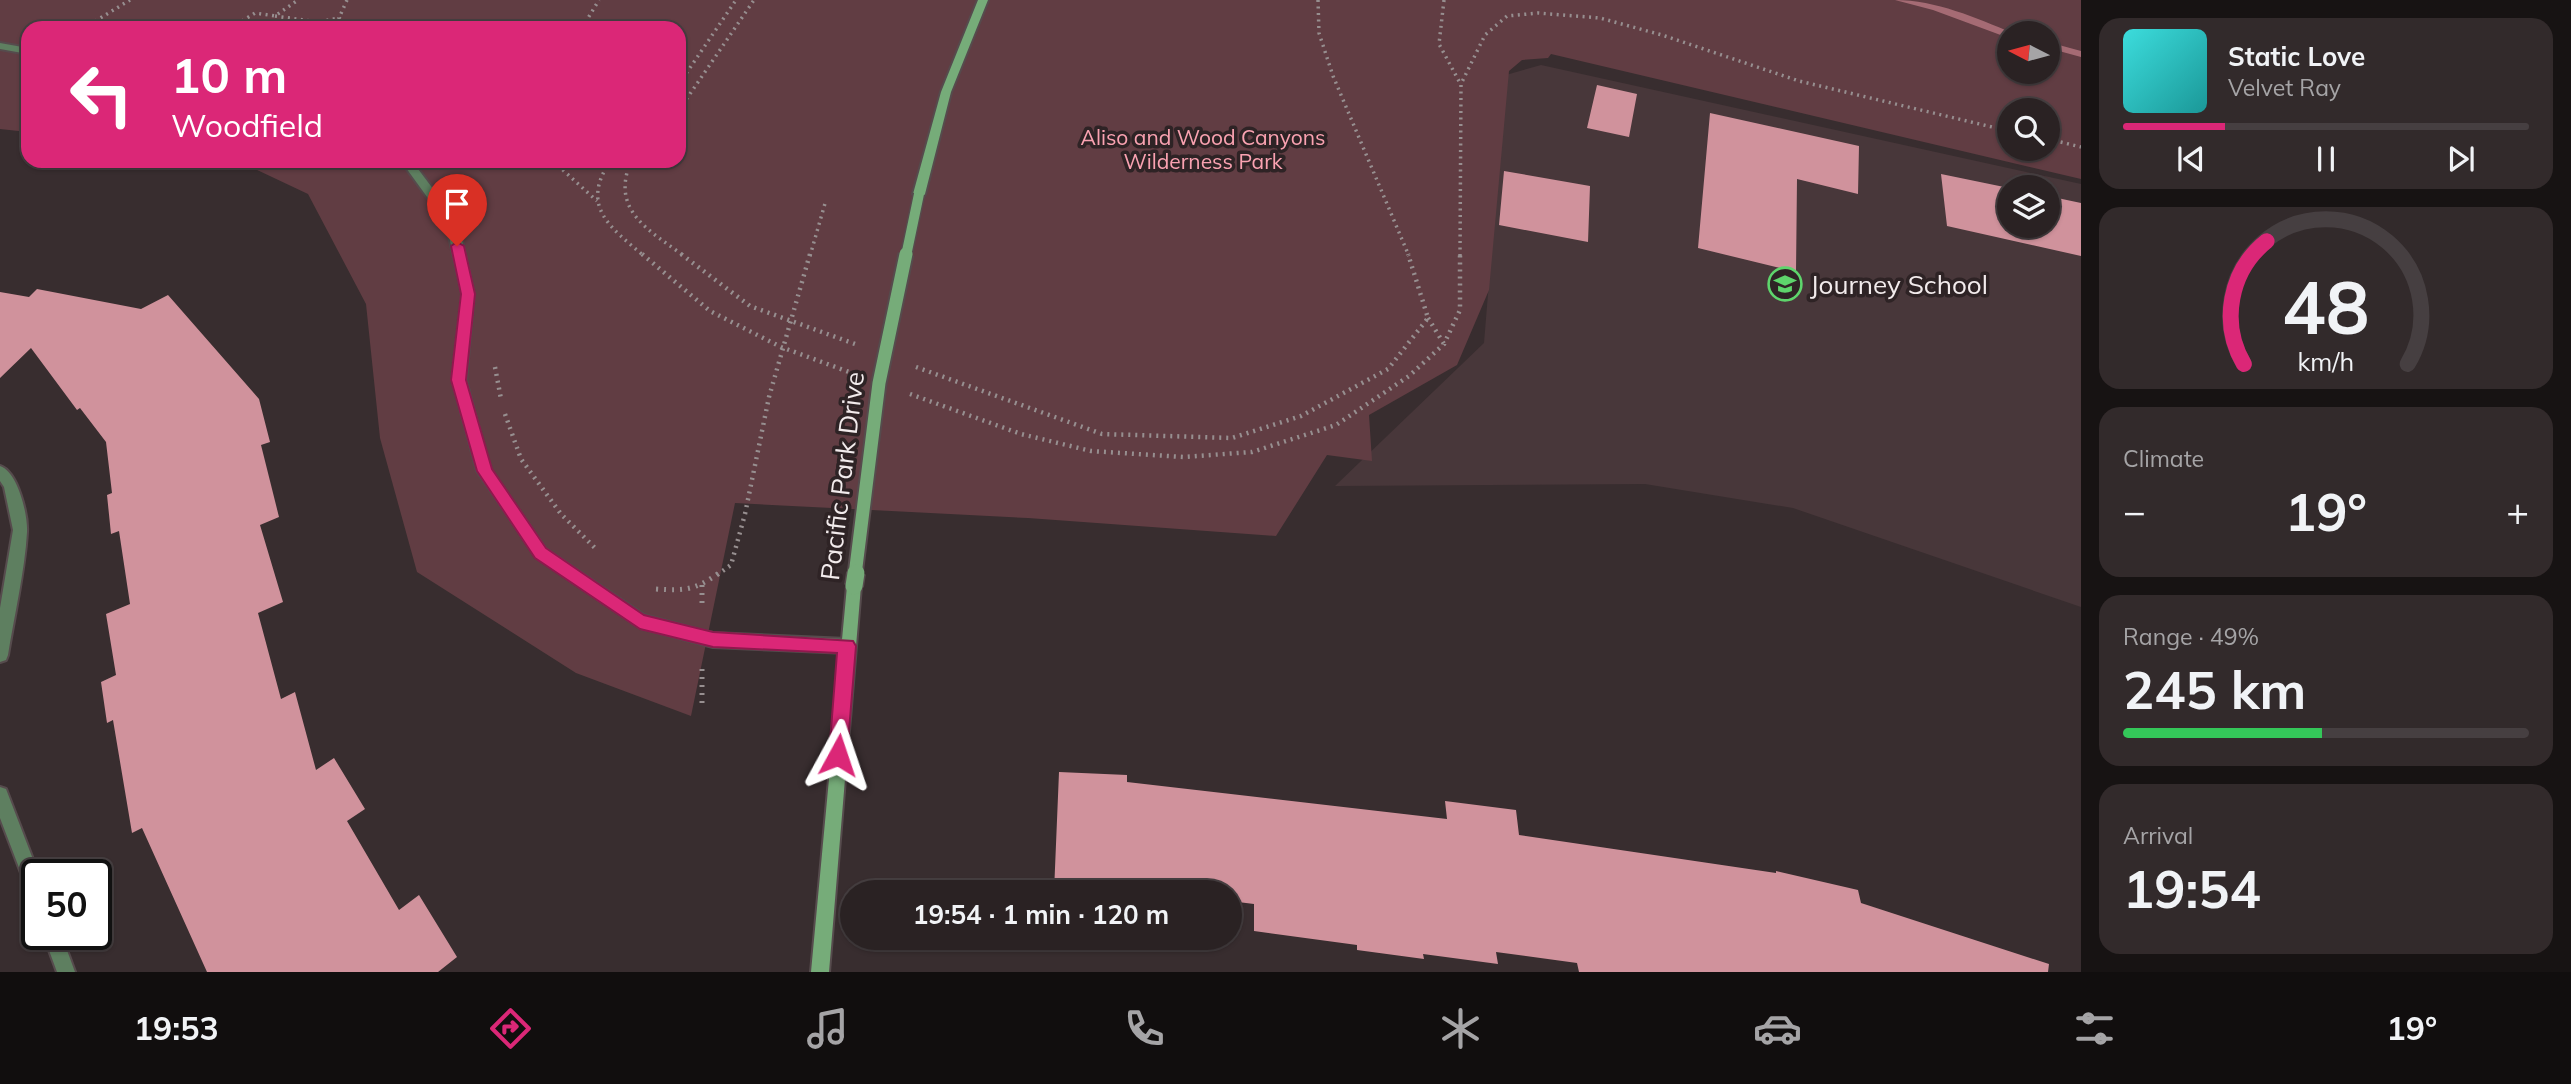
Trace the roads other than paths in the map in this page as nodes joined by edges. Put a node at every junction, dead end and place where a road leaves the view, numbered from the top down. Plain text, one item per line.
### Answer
1 (983, 0) edge
2 (0, 46) edge
3 (21, 50) edge
4 (411, 168) edge
5 (0, 471) edge
6 (2, 618) edge
7 (847, 646) junction
8 (0, 655) edge
9 (0, 795) edge
10 (24, 859) edge
11 (58, 950) edge
12 (66, 972) edge
13 (820, 972) edge

1 - 7 main road, Pacific Park Drive, bridge
2 - 3 street
4 - 7 street
5 - 6 street
6 - 8 street
7 - 13 main road, Pacific Park Drive
9 - 10 street
11 - 12 street

